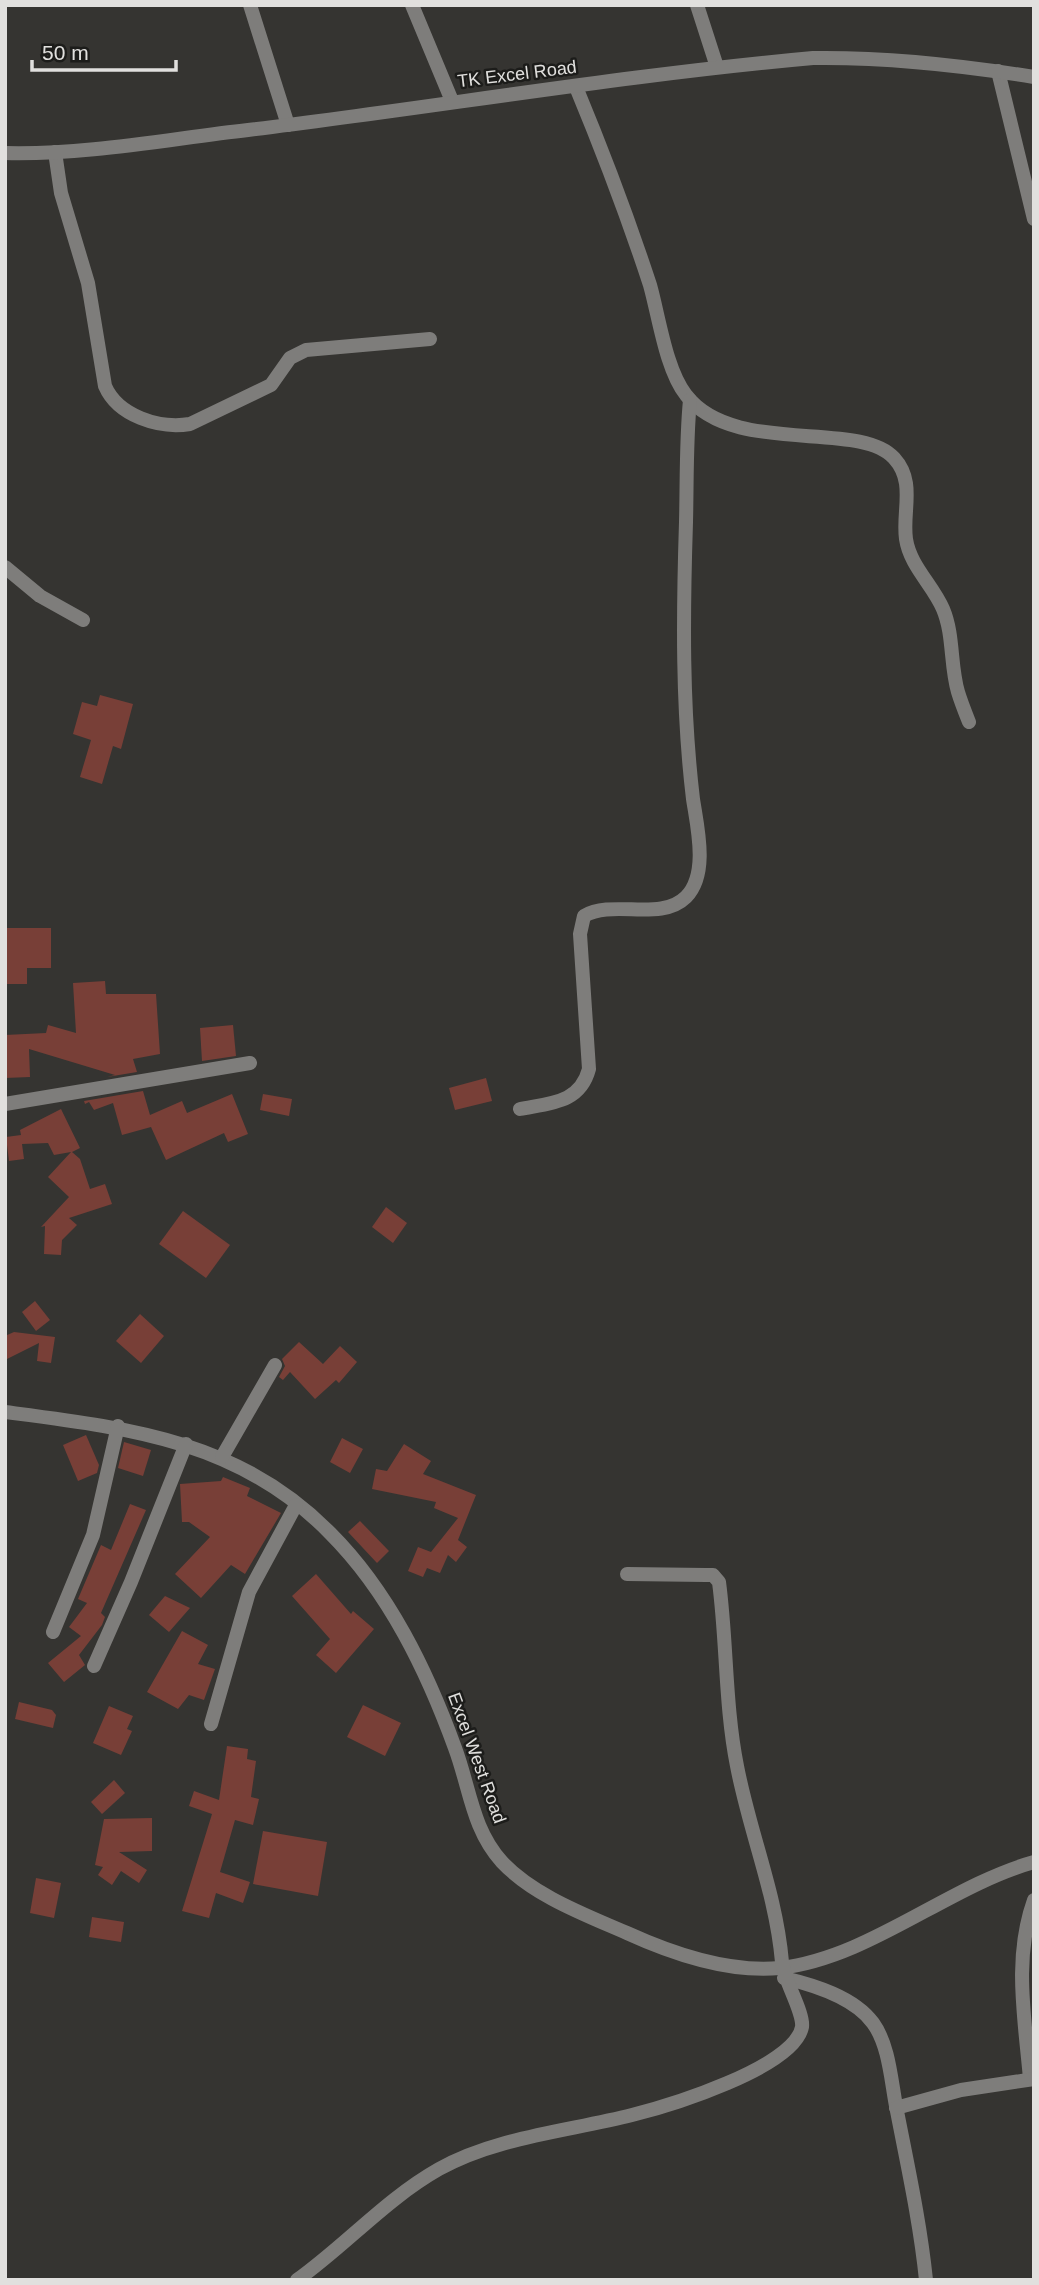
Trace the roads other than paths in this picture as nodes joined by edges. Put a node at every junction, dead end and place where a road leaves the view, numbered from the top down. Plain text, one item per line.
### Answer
1 (250, 5) edge
2 (412, 5) edge
3 (697, 5) edge
4 (717, 67) junction
5 (998, 71) junction
6 (1034, 77) edge
7 (576, 87) junction
8 (452, 101) junction
9 (288, 125) junction
10 (55, 152) junction
11 (5, 153) edge
12 (1034, 219) edge
13 (430, 339) dead end
14 (690, 400) junction
15 (5, 567) edge
16 (83, 620) dead end
17 (969, 722) dead end
18 (250, 1063) dead end
19 (5, 1104) edge
20 (520, 1109) dead end
21 (275, 1365) dead end
22 (5, 1412) edge
23 (118, 1426) junction
24 (186, 1444) junction
25 (222, 1457) junction
26 (296, 1506) junction
27 (627, 1574) dead end
28 (52, 1632) dead end
29 (94, 1666) dead end
30 (211, 1724) dead end
31 (1034, 1862) edge
32 (1034, 1900) edge
33 (783, 1973) junction
34 (1032, 2079) edge
35 (896, 2108) junction
36 (297, 2280) edge
37 (926, 2280) edge

1 - 9 street
2 - 8 street
3 - 4 street
4 - 5 street, TK Excel Road
4 - 7 street, TK Excel Road
5 - 6 street, TK Excel Road
5 - 12 street
7 - 8 street, TK Excel Road
7 - 14 street
8 - 9 street, TK Excel Road
9 - 10 street, TK Excel Road
10 - 11 street, TK Excel Road
10 - 13 street
14 - 17 street
14 - 20 street
15 - 16 street
18 - 19 street
21 - 25 street
22 - 23 street, Excel West Road
23 - 24 street, Excel West Road
23 - 28 street
24 - 25 street, Excel West Road
24 - 29 street
25 - 26 street, Excel West Road
26 - 30 street
26 - 33 street, Excel West Road
27 - 33 street
31 - 33 street, Excel West Road
32 - 34 street
33 - 35 street
33 - 36 street
34 - 35 street
35 - 37 street

